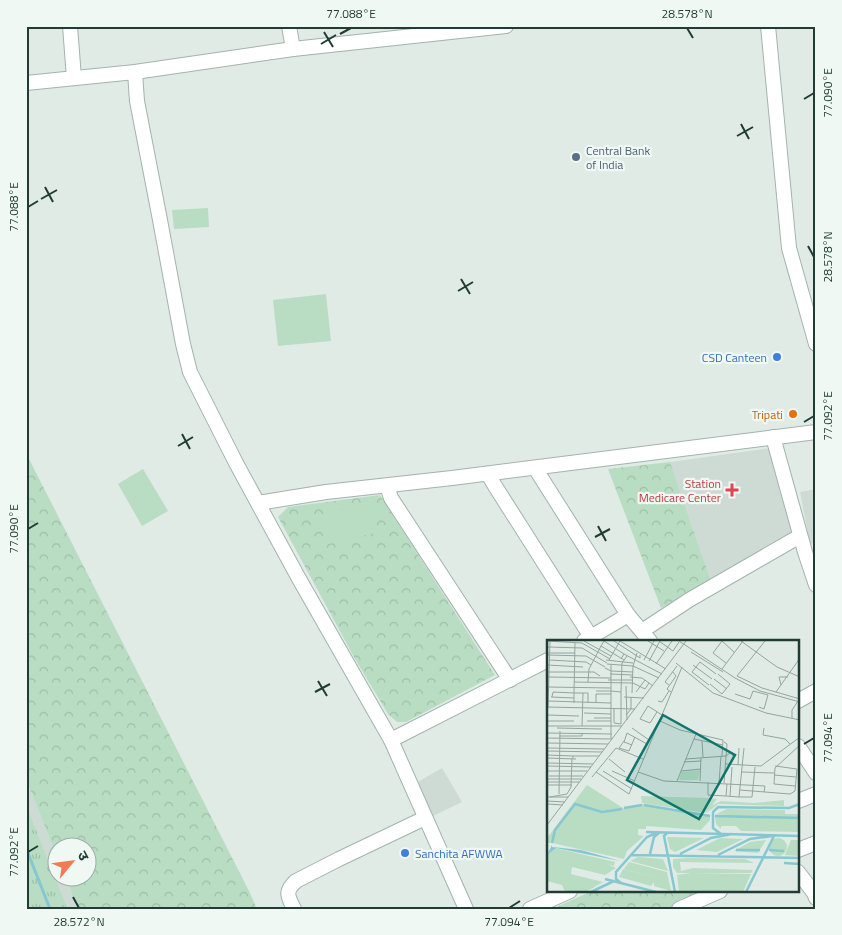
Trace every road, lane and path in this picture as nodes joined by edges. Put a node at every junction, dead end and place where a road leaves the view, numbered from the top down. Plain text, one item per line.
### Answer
1 (70, 26) edge
2 (289, 26) edge
3 (506, 26) edge
4 (768, 26) edge
5 (293, 49) junction
6 (135, 72) junction
7 (74, 78) junction
8 (27, 79) edge
9 (816, 344) edge
10 (816, 432) edge
11 (774, 438) junction
12 (535, 468) junction
13 (488, 474) junction
14 (387, 486) junction
15 (258, 503) junction
16 (800, 536) junction
17 (816, 585) edge
18 (628, 614) junction
19 (646, 636) edge
20 (587, 639) edge
21 (547, 661) edge
22 (510, 680) junction
23 (816, 691) edge
24 (800, 700) edge
25 (391, 740) junction
26 (800, 749) edge
27 (816, 774) edge
28 (816, 794) edge
29 (800, 800) edge
30 (425, 818) junction
31 (816, 843) edge
32 (800, 849) edge
33 (800, 875) edge
34 (568, 892) edge
35 (719, 892) edge
36 (815, 894) edge
37 (706, 904) edge
38 (294, 909) edge
39 (466, 909) edge
40 (530, 909) edge
41 (679, 909) edge

1 - 7 street
2 - 5 street
3 - 5 street
4 - 9 street
5 - 6 street
6 - 7 street
6 - 15 street
7 - 8 street
10 - 11 street
11 - 12 street
11 - 16 street
12 - 13 street
12 - 18 street
13 - 14 street
13 - 20 street
14 - 15 street
14 - 22 street
15 - 25 street
16 - 17 street
16 - 19 street
18 - 19 street
18 - 20 street
21 - 22 street
22 - 25 street
23 - 24 street
25 - 30 street
26 - 27 street
28 - 29 street
30 - 38 street
30 - 39 street
31 - 32 street
33 - 36 street
34 - 40 street
35 - 37 street
37 - 41 street

